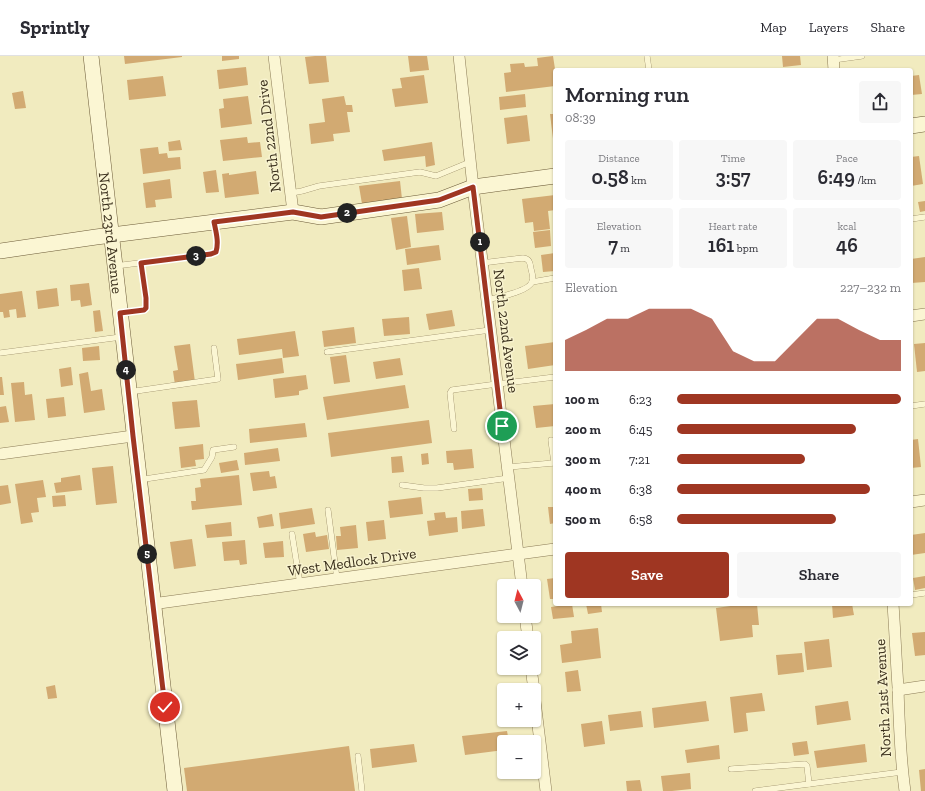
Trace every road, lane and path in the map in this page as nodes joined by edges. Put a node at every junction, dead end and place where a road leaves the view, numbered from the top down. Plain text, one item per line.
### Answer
1 (91, 56) edge
2 (274, 56) edge
3 (459, 56) edge
4 (647, 56) edge
5 (862, 56) edge
6 (834, 62) edge
7 (648, 68) edge
8 (925, 124) edge
9 (913, 126) edge
10 (470, 162) junction
11 (553, 176) edge
12 (473, 187) junction
13 (290, 193) junction
14 (293, 212) junction
15 (925, 217) edge
16 (913, 219) edge
17 (214, 222) junction
18 (111, 236) junction
19 (0, 251) edge
20 (141, 263) junction
21 (482, 263) junction
22 (115, 266) junction
23 (553, 278) edge
24 (532, 282) junction
25 (487, 300) junction
26 (120, 313) junction
27 (925, 314) edge
28 (913, 316) edge
29 (490, 330) junction
30 (123, 337) junction
31 (214, 348) dead end
32 (0, 352) edge
33 (327, 352) dead end
34 (553, 377) edge
35 (497, 384) junction
36 (128, 392) junction
37 (925, 404) edge
38 (913, 406) edge
39 (454, 429) dead end
40 (133, 436) junction
41 (551, 440) dead end
42 (234, 447) dead end
43 (0, 454) edge
44 (553, 455) edge
45 (553, 462) edge
46 (508, 473) junction
47 (138, 480) junction
48 (402, 485) dead end
49 (925, 500) edge
50 (913, 502) edge
51 (328, 510) dead end
52 (292, 534) dead end
53 (553, 549) edge
54 (518, 554) junction
55 (337, 579) junction
56 (521, 579) edge
57 (300, 584) junction
58 (925, 593) edge
59 (913, 595) edge
60 (152, 604) junction
61 (893, 606) edge
62 (925, 686) edge
63 (898, 690) junction
64 (538, 727) edge
65 (358, 756) dead end
66 (731, 769) dead end
67 (902, 772) junction
68 (809, 784) junction
69 (175, 791) edge
70 (362, 791) edge
71 (546, 791) edge
72 (755, 791) edge
73 (905, 791) edge

1 - 18 street, North 23rd Avenue
2 - 13 street, North 22nd Drive
3 - 10 street, North 22nd Avenue
4 - 7 lane
5 - 6 lane
8 - 9 street
10 - 12 street, North 22nd Avenue
10 - 13 lane
11 - 12 street
12 - 14 street
12 - 21 street, North 22nd Avenue
13 - 14 street, North 22nd Drive
14 - 17 street
15 - 16 lane
17 - 18 street
17 - 20 lane
18 - 19 street
18 - 22 street, North 23rd Avenue
20 - 22 lane
20 - 26 lane
21 - 24 lane
21 - 25 street, North 22nd Avenue
22 - 26 street, North 23rd Avenue
23 - 24 lane
24 - 25 lane
25 - 29 street, North 22nd Avenue
26 - 30 street, North 23rd Avenue
27 - 28 street
29 - 33 lane
29 - 35 street, North 22nd Avenue
30 - 32 lane
30 - 36 street, North 23rd Avenue
31 - 36 lane
34 - 35 lane
35 - 39 lane
35 - 46 street, North 22nd Avenue
36 - 40 street, North 23rd Avenue
37 - 38 lane
40 - 43 street
40 - 47 street, North 23rd Avenue
41 - 44 lane
42 - 47 lane
45 - 46 lane
46 - 48 lane
46 - 54 street, North 22nd Avenue
47 - 60 street, North 23rd Avenue
49 - 50 street
51 - 55 lane
52 - 57 lane
53 - 54 street, West Medlock Drive
54 - 55 street, West Medlock Drive
54 - 56 street, North 22nd Avenue
55 - 57 street, West Medlock Drive
57 - 60 street, West Medlock Drive
58 - 59 lane
60 - 69 street, North 23rd Avenue
61 - 63 street, North 21st Avenue
62 - 63 street
63 - 67 street, North 21st Avenue
64 - 71 street
65 - 70 lane
66 - 68 lane
67 - 68 lane
67 - 73 street, North 21st Avenue
68 - 72 lane

